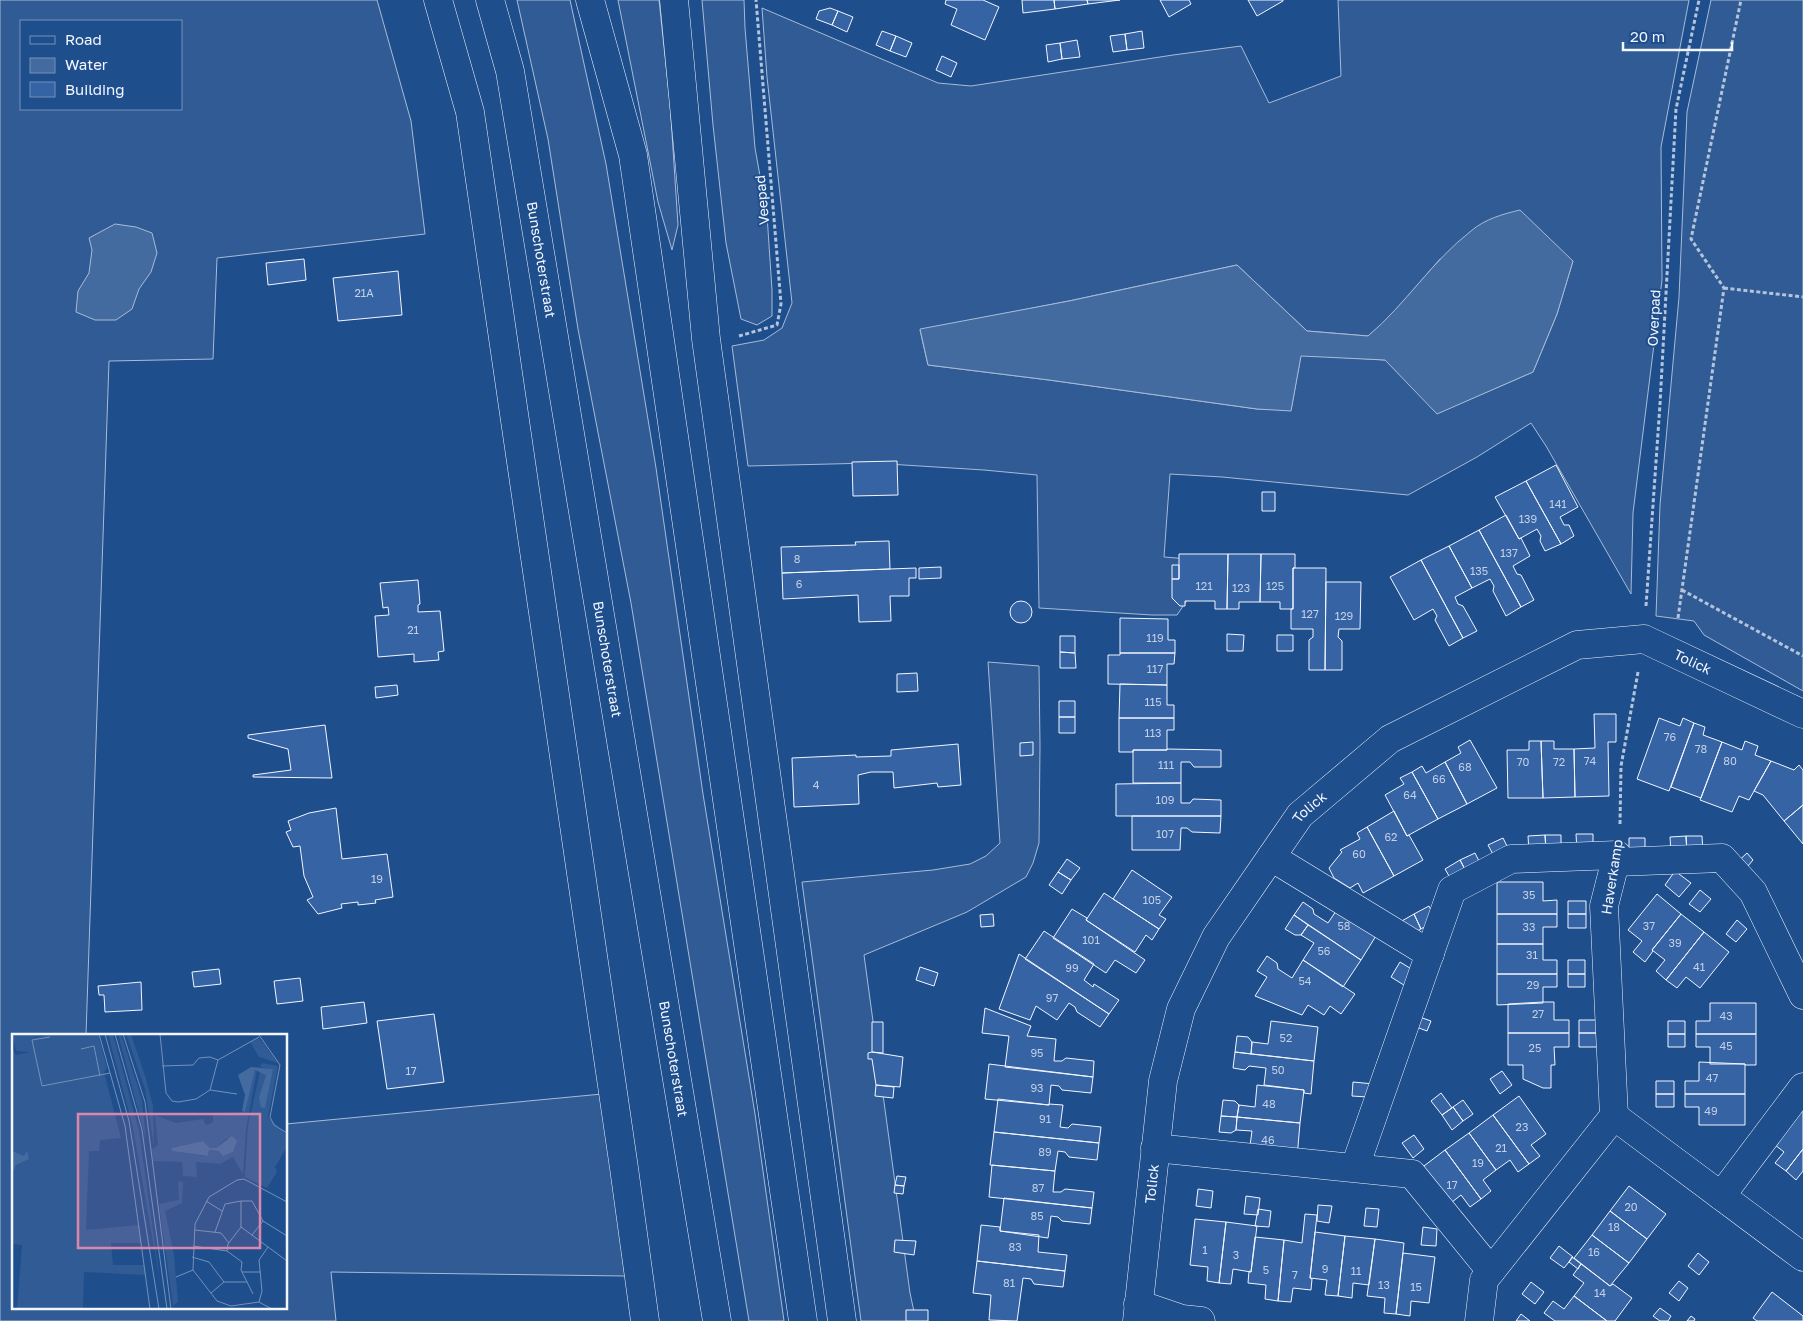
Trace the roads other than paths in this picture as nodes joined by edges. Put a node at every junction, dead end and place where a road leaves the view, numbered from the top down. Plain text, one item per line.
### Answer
1 (438, 0) edge
2 (490, 0) edge
3 (590, 0) edge
4 (674, 0) edge
5 (1803, 714) edge
6 (1271, 857) junction
7 (1616, 858) junction
8 (1430, 954) junction
9 (1803, 995) edge
10 (1803, 1087) edge
11 (1614, 1116) junction
12 (1155, 1148) junction
13 (1355, 1167) junction
14 (1721, 1196) junction
15 (1803, 1257) edge
16 (1491, 1271) junction
17 (1137, 1313) edge
18 (645, 1321) edge
19 (717, 1321) edge
20 (803, 1321) edge
21 (842, 1321) edge
22 (1201, 1321) edge
23 (1479, 1321) edge

1 - 18 street
2 - 19 street, Bunschoterstraat
3 - 20 street
4 - 21 street
5 - 6 street, Tolick
6 - 8 street
6 - 12 street, Tolick
7 - 8 street
7 - 9 street
7 - 11 street, Haverkamp
8 - 13 street
10 - 14 street
11 - 14 street
11 - 16 street
12 - 13 street
12 - 17 street, Tolick
13 - 16 street
14 - 15 street
16 - 23 street
17 - 22 street

